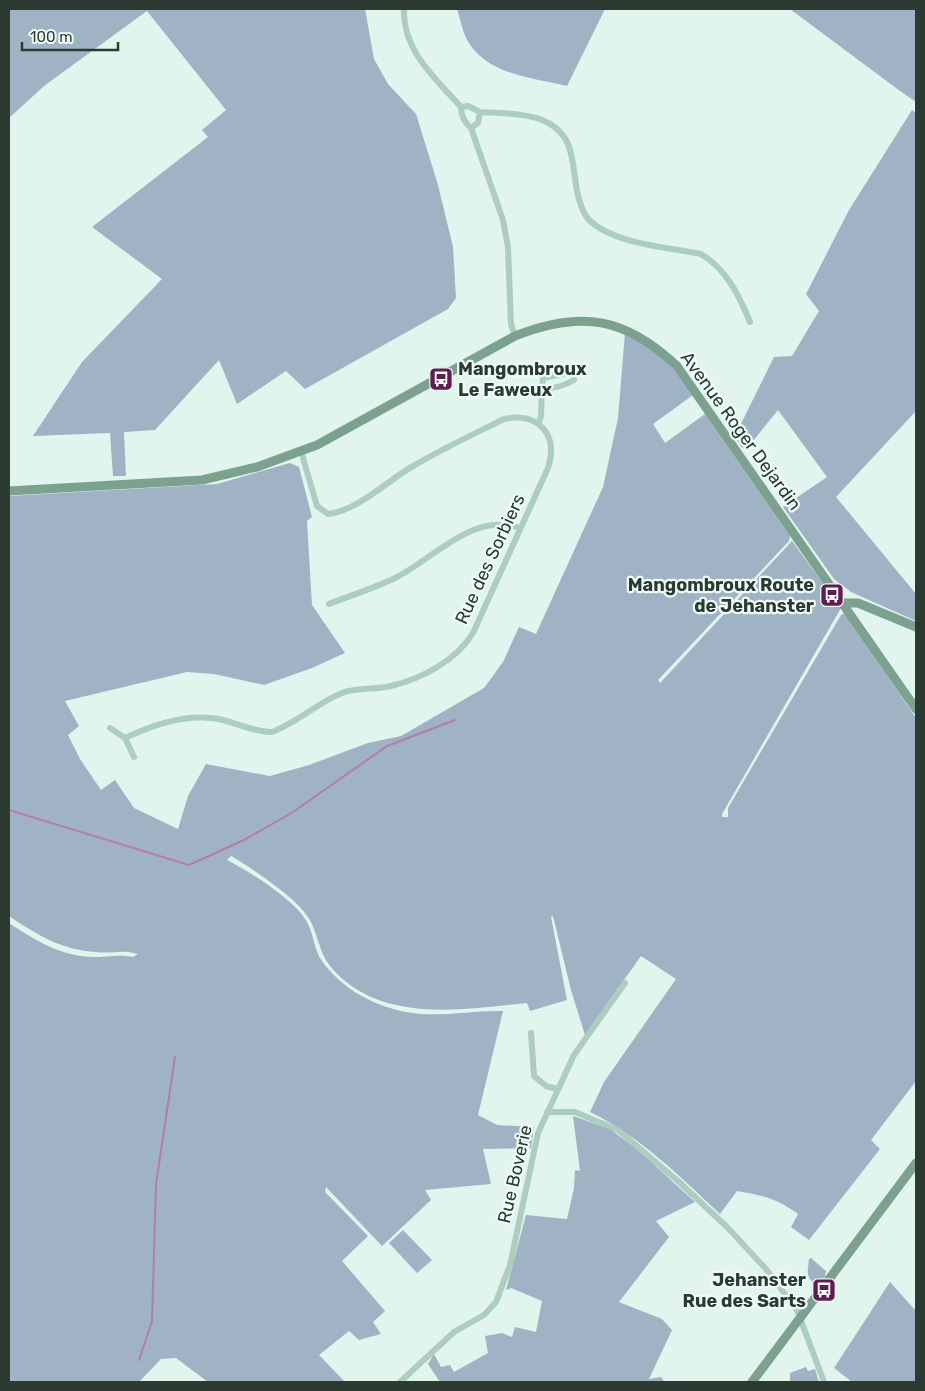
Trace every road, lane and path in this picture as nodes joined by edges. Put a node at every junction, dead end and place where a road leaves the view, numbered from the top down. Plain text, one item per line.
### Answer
1 (404, 9) edge
2 (461, 107) junction
3 (480, 112) junction
4 (471, 128) junction
5 (750, 322) dead end
6 (514, 336) junction
7 (542, 387) junction
8 (539, 423) junction
9 (301, 451) junction
10 (9, 491) edge
11 (520, 528) junction
12 (329, 604) dead end
13 (844, 604) junction
14 (916, 627) edge
15 (916, 709) edge
16 (110, 728) dead end
17 (125, 738) junction
18 (134, 757) dead end
19 (625, 983) dead end
20 (531, 1033) dead end
21 (557, 1089) junction
22 (547, 1112) junction
23 (916, 1164) edge
24 (801, 1317) junction
25 (400, 1382) edge
26 (752, 1382) edge
27 (824, 1382) edge

1 - 2 street
2 - 3 street
2 - 4 street
3 - 4 street
3 - 5 street
4 - 6 street
6 - 9 main road, Avenue Roger Dejardin
6 - 13 main road, Avenue Roger Dejardin
7 - 7 street
7 - 8 street
8 - 9 street
8 - 11 street, Rue des Sorbiers
9 - 10 main road, Avenue Roger Dejardin
11 - 12 street
11 - 17 street, Rue des Sorbiers
13 - 14 main road
13 - 15 main road, Avenue Roger Dejardin
16 - 17 street
17 - 18 street
19 - 21 street
20 - 21 street
21 - 22 street
22 - 24 street, Rue Boverie
22 - 25 street, Rue Boverie
23 - 24 main road
24 - 26 main road
24 - 27 street, Rue Boverie

